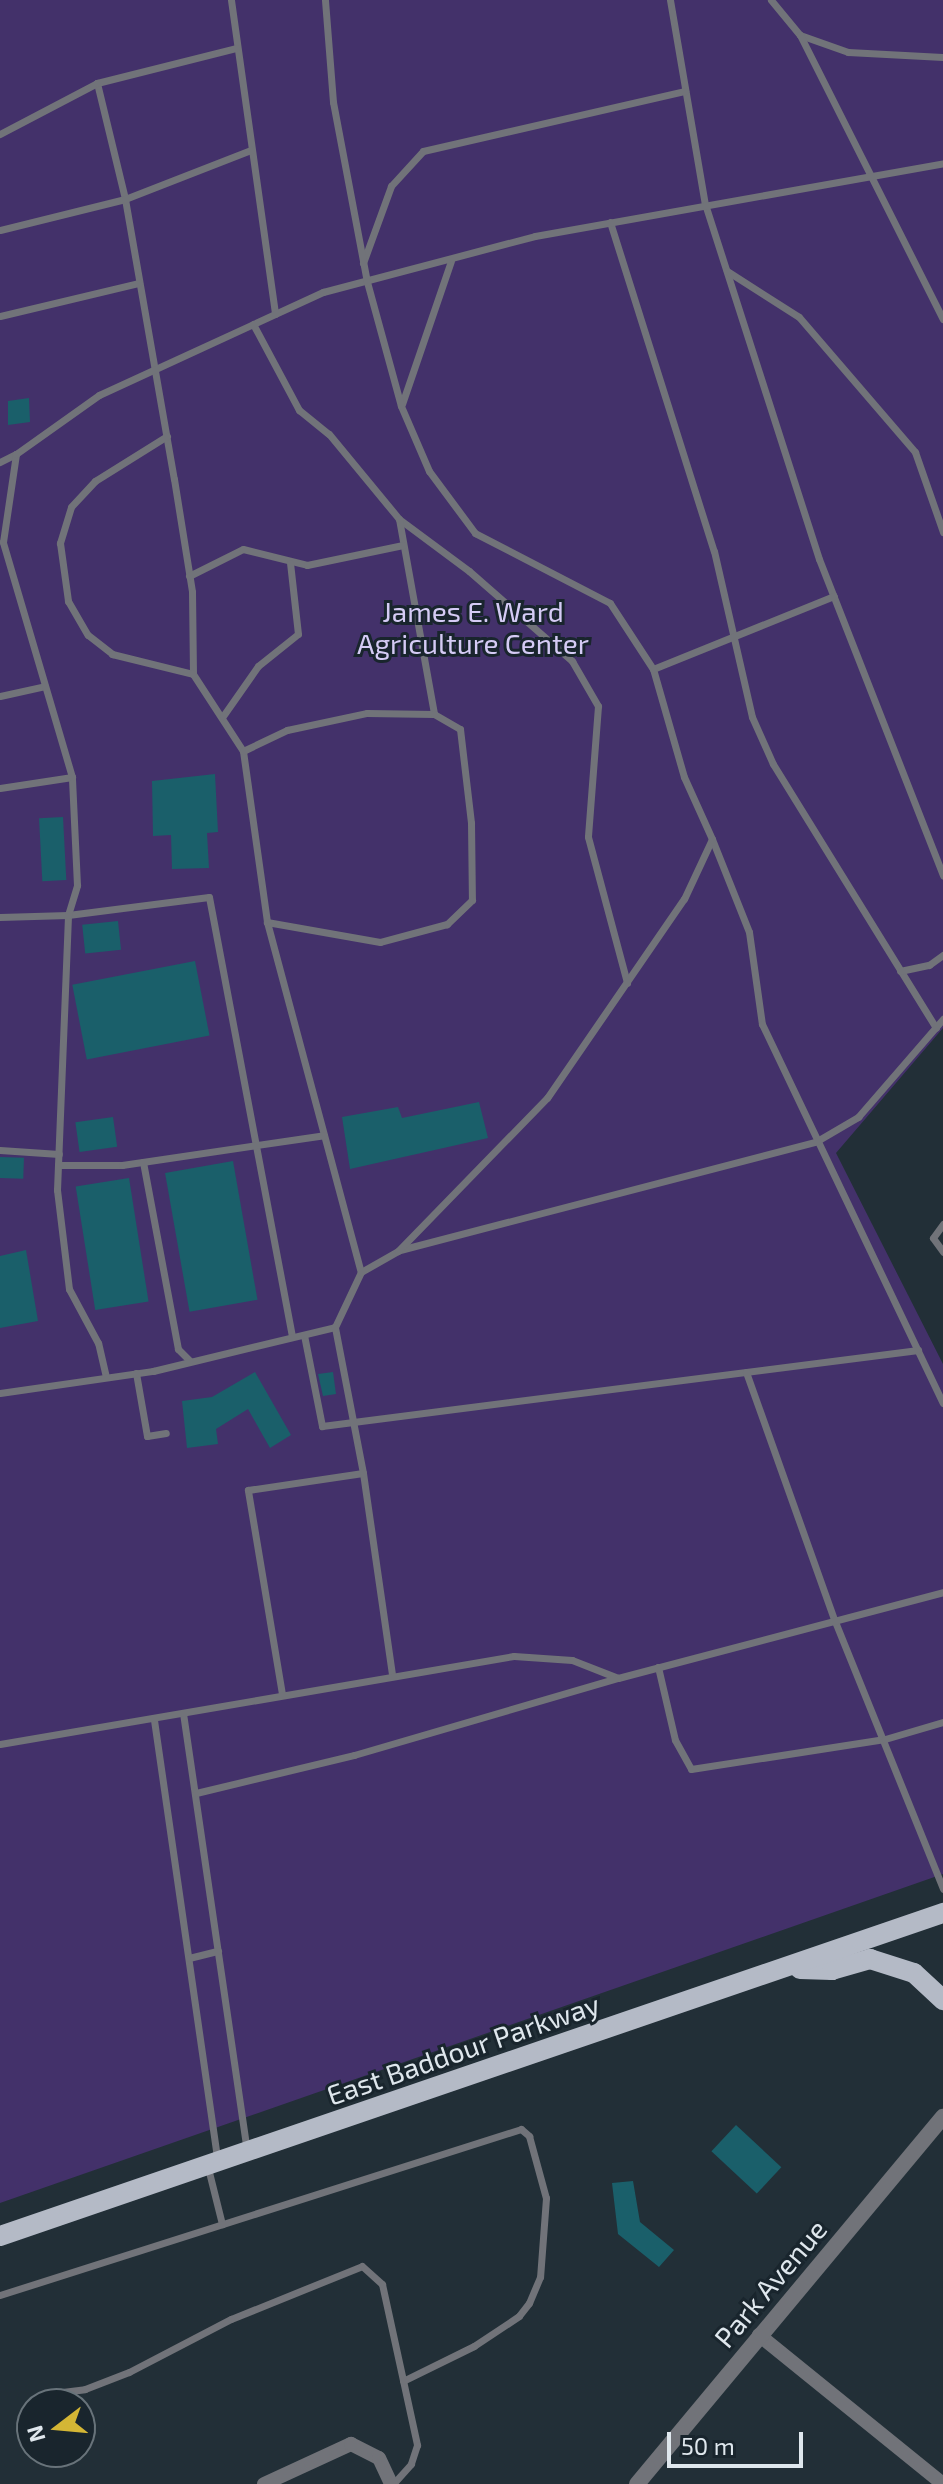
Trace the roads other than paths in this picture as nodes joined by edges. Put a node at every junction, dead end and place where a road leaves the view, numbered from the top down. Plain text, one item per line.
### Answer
1 (231, 0) edge
2 (325, 0) edge
3 (670, 0) edge
4 (771, 0) edge
5 (800, 35) junction
6 (236, 48) junction
7 (943, 57) edge
8 (97, 83) junction
9 (685, 91) junction
10 (0, 134) edge
11 (251, 150) junction
12 (943, 163) edge
13 (871, 174) junction
14 (125, 199) junction
15 (705, 204) junction
16 (610, 222) junction
17 (0, 230) edge
18 (451, 261) junction
19 (363, 263) junction
20 (727, 271) junction
21 (367, 282) junction
22 (139, 283) junction
23 (275, 314) junction
24 (0, 316) edge
25 (943, 319) edge
26 (253, 324) junction
27 (155, 369) junction
28 (401, 406) junction
29 (167, 436) junction
30 (16, 454) junction
31 (0, 462) edge
32 (399, 519) junction
33 (943, 532) edge
34 (403, 545) junction
35 (290, 563) junction
36 (189, 576) junction
37 (834, 596) junction
38 (731, 637) junction
39 (653, 669) junction
40 (193, 674) junction
41 (45, 686) junction
42 (0, 696) edge
43 (434, 714) junction
44 (223, 716) junction
45 (243, 751) junction
46 (72, 777) junction
47 (0, 788) edge
48 (712, 839) junction
49 (943, 876) edge
50 (68, 915) junction
51 (0, 917) edge
52 (267, 922) junction
53 (943, 955) edge
54 (900, 971) junction
55 (627, 983) junction
56 (943, 1019) edge
57 (936, 1028) junction
58 (324, 1135) junction
59 (817, 1141) junction
60 (256, 1149) junction
61 (0, 1150) edge
62 (59, 1154) junction
63 (143, 1162) junction
64 (58, 1165) junction
65 (943, 1224) edge
66 (398, 1251) junction
67 (943, 1252) edge
68 (361, 1272) junction
69 (335, 1327) junction
70 (304, 1335) junction
71 (292, 1336) junction
72 (918, 1350) junction
73 (190, 1361) junction
74 (746, 1372) junction
75 (136, 1373) junction
76 (106, 1377) junction
77 (0, 1393) edge
78 (943, 1403) edge
79 (355, 1422) junction
80 (166, 1433) dead end
81 (363, 1473) junction
82 (943, 1592) edge
83 (834, 1619) junction
84 (658, 1667) junction
85 (392, 1675) junction
86 (618, 1678) junction
87 (282, 1694) junction
88 (183, 1713) junction
89 (154, 1720) junction
90 (943, 1722) edge
91 (885, 1739) junction
92 (0, 1744) edge
93 (196, 1793) junction
94 (943, 1889) edge
95 (943, 1913) edge
96 (218, 1951) junction
97 (189, 1958) junction
98 (788, 1969) junction
99 (943, 2000) edge
100 (942, 2121) edge
101 (247, 2153) junction
102 (212, 2164) junction
103 (222, 2224) junction
104 (0, 2236) edge
105 (0, 2295) edge
106 (759, 2335) junction
107 (403, 2381) junction
108 (88, 2388) edge
109 (264, 2484) edge
110 (392, 2484) edge
111 (637, 2484) edge
112 (943, 2484) edge

1 - 6 lane
2 - 19 lane
3 - 9 lane
4 - 5 lane
5 - 7 lane
5 - 13 lane
6 - 8 lane
6 - 11 lane
8 - 10 lane
8 - 14 lane
9 - 15 lane
9 - 19 lane
11 - 14 lane
11 - 23 lane
12 - 13 lane
13 - 15 lane
13 - 25 lane
14 - 17 lane
14 - 22 lane
15 - 16 lane
15 - 20 lane
16 - 18 lane
16 - 38 lane
18 - 21 lane
18 - 28 lane
19 - 21 lane
20 - 33 lane
20 - 37 lane
21 - 23 lane
21 - 28 lane
22 - 24 lane
22 - 27 lane
23 - 26 lane
26 - 27 lane
26 - 32 lane
27 - 29 lane
27 - 30 lane
28 - 39 lane
29 - 36 lane
29 - 40 lane
30 - 31 lane
30 - 41 lane
32 - 34 lane
32 - 55 lane
34 - 35 lane
34 - 43 lane
35 - 36 lane
35 - 44 lane
36 - 40 lane
37 - 38 lane
37 - 49 lane
38 - 39 lane
38 - 54 lane
39 - 48 lane
40 - 44 lane
41 - 42 lane
41 - 46 lane
43 - 45 lane
43 - 52 lane
44 - 45 lane
45 - 52 lane
46 - 47 lane
46 - 50 lane
48 - 55 lane
48 - 59 lane
50 - 51 lane
50 - 60 lane
50 - 62 lane
52 - 58 lane
53 - 54 lane
54 - 57 lane
55 - 66 lane
56 - 57 lane
57 - 59 lane
58 - 60 lane
58 - 68 lane
59 - 66 lane
59 - 72 lane
60 - 63 lane
60 - 71 lane
61 - 62 lane
62 - 64 lane
63 - 64 lane
63 - 73 lane
64 - 76 lane
65 - 67 lane
66 - 68 lane
68 - 69 lane
69 - 70 lane
69 - 79 lane
70 - 71 lane
70 - 79 lane
71 - 73 lane
72 - 74 lane
72 - 78 lane
73 - 75 lane
74 - 79 lane
74 - 83 lane
75 - 76 lane
75 - 80 lane
76 - 77 lane
79 - 81 lane
81 - 85 lane
81 - 87 lane
82 - 83 lane
83 - 84 lane
83 - 91 lane
84 - 86 lane
84 - 91 lane
85 - 86 lane
85 - 87 lane
86 - 93 lane
87 - 88 lane
88 - 89 lane
88 - 93 lane
89 - 92 lane
89 - 97 lane
90 - 91 lane
91 - 94 lane
93 - 96 lane
95 - 98 main road, East Baddour Parkway
96 - 97 lane
96 - 101 lane
97 - 102 lane
98 - 99 main road
98 - 101 main road, East Baddour Parkway
100 - 106 street, Park Avenue
101 - 102 main road, East Baddour Parkway
102 - 103 lane
102 - 104 main road, East Baddour Parkway
103 - 105 lane
103 - 107 lane
106 - 111 street, Park Avenue
106 - 112 street
107 - 108 lane
107 - 110 lane
109 - 110 street

